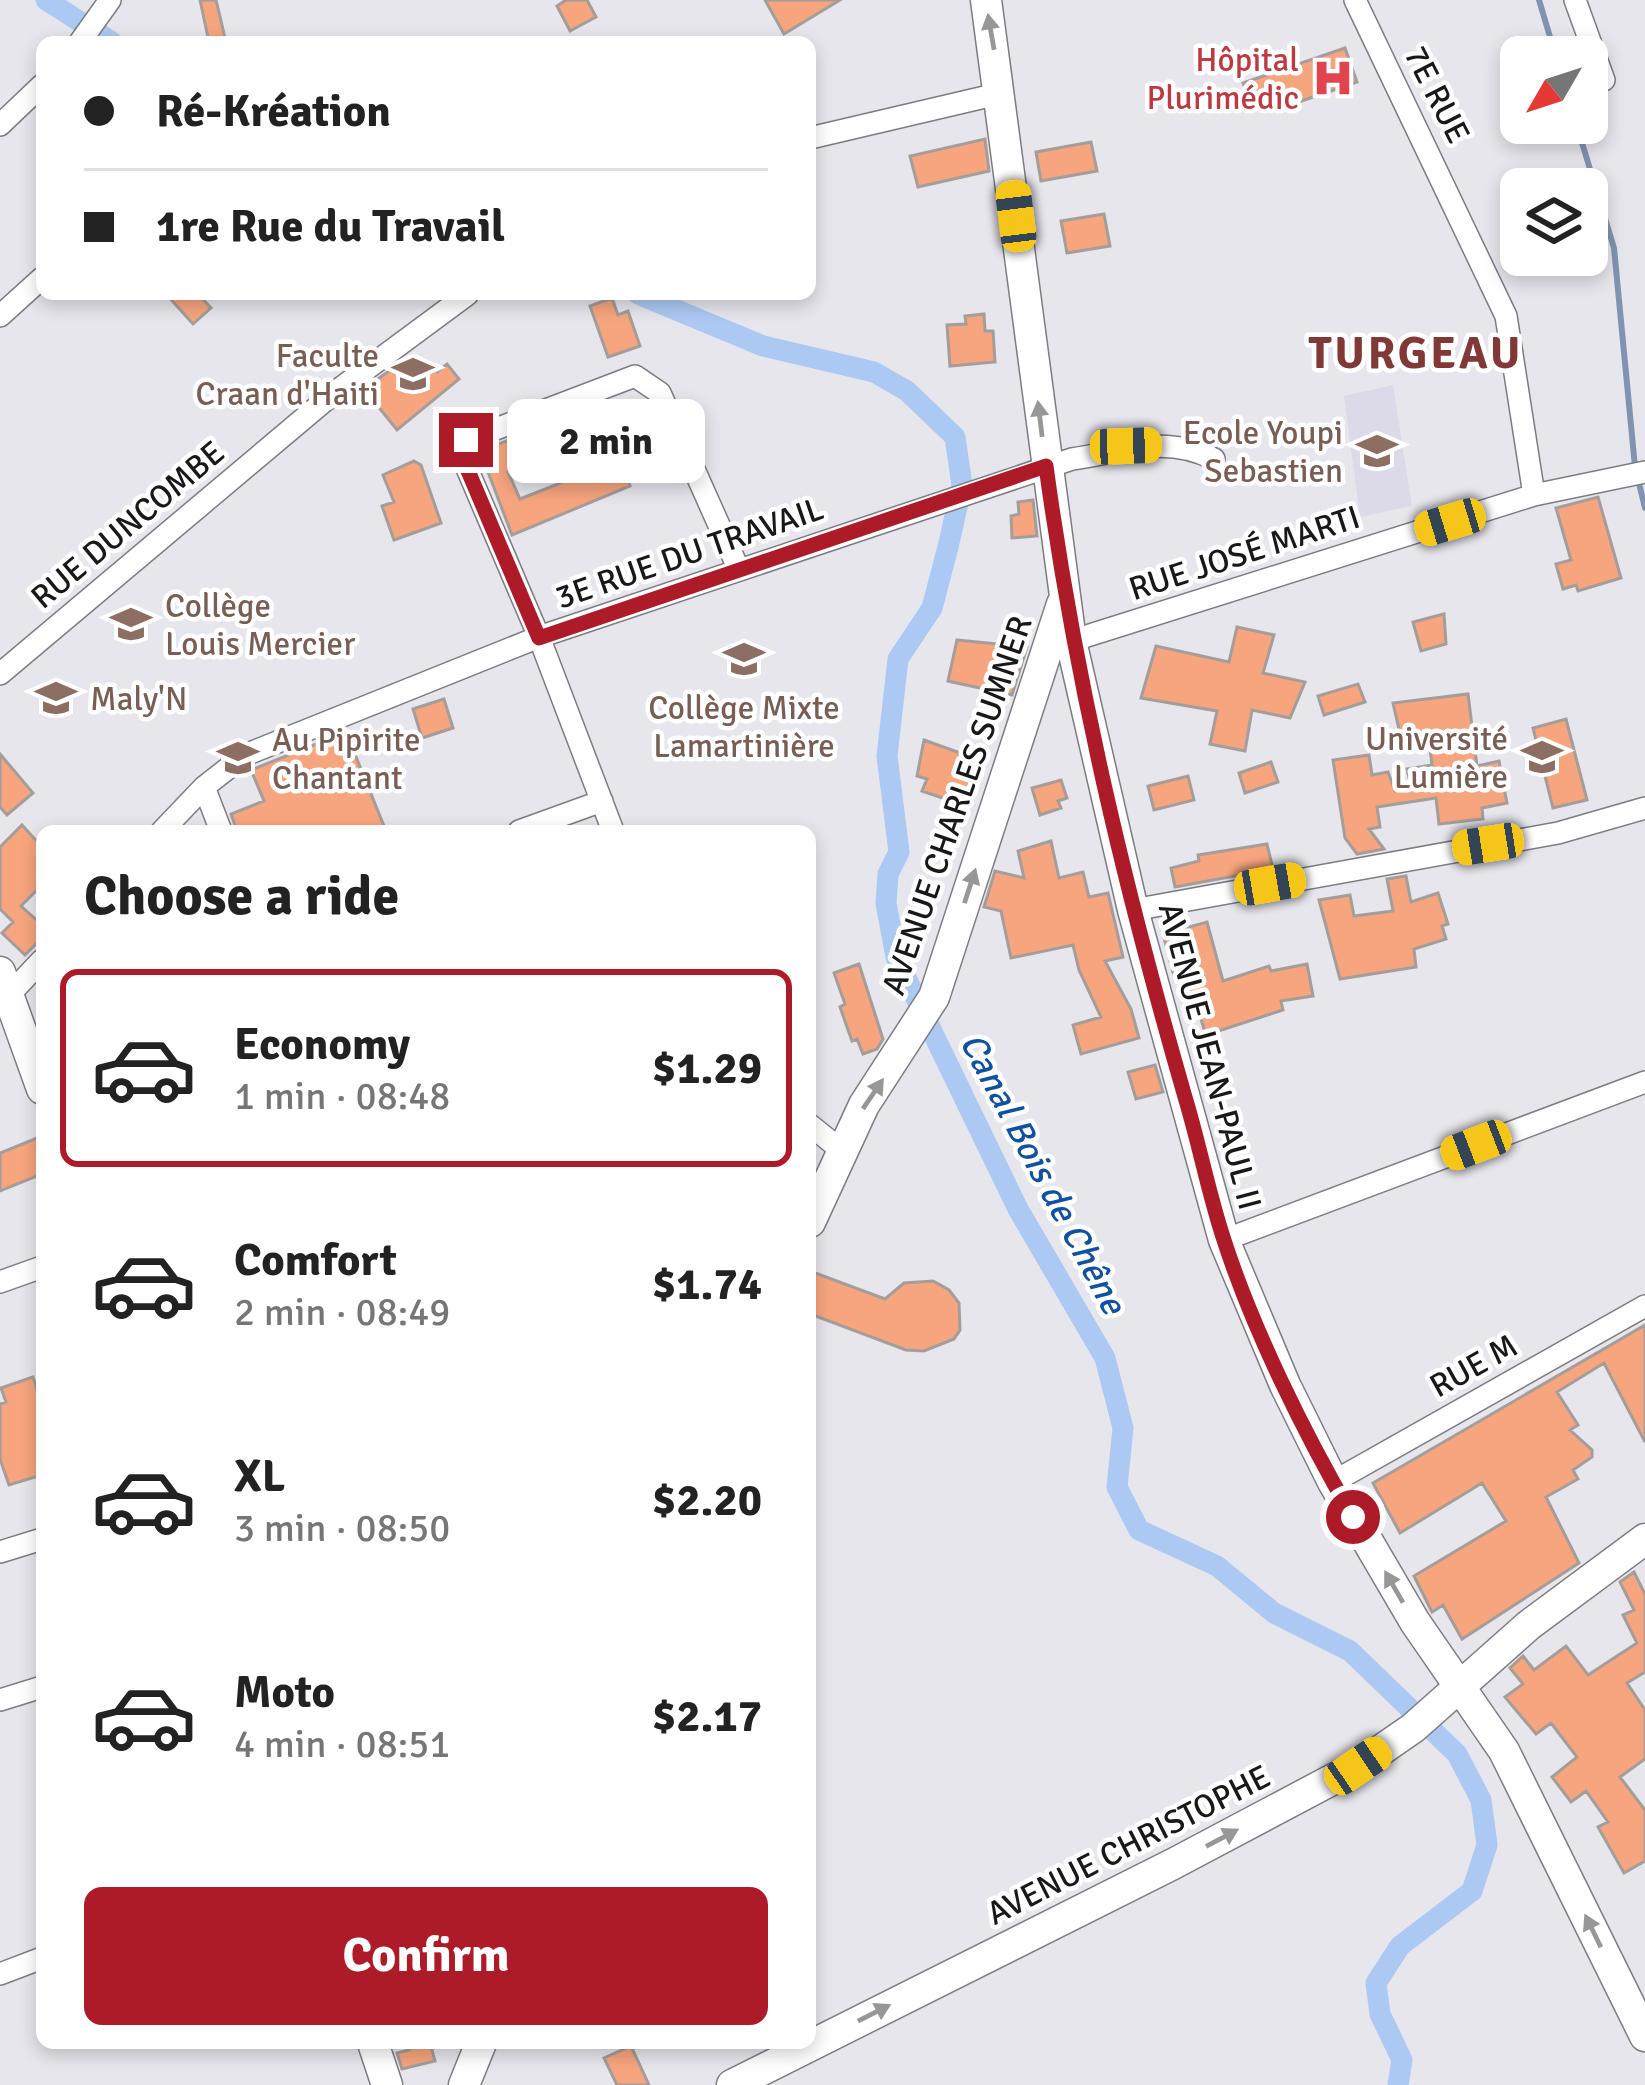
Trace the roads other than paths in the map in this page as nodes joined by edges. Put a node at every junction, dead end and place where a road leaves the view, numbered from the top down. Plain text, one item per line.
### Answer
1 (110, 0) edge
2 (986, 0) edge
3 (1355, 0) edge
4 (1575, 0) edge
5 (84, 36) edge
6 (1588, 36) edge
7 (36, 91) edge
8 (1002, 93) junction
9 (0, 125) edge
10 (816, 137) edge
11 (36, 283) edge
12 (460, 300) edge
13 (0, 316) edge
14 (1214, 459) dead end
15 (1046, 466) junction
16 (1645, 472) edge
17 (1534, 495) junction
18 (739, 570) junction
19 (539, 638) junction
20 (1059, 646) junction
21 (0, 674) edge
22 (204, 787) junction
23 (602, 801) junction
24 (1645, 808) edge
25 (169, 825) edge
26 (219, 825) edge
27 (536, 825) edge
28 (611, 825) edge
29 (1133, 910) junction
30 (36, 964) edge
31 (4, 984) edge
32 (36, 1072) edge
33 (1645, 1082) edge
34 (816, 1130) edge
35 (841, 1150) junction
36 (816, 1208) edge
37 (1224, 1240) junction
38 (36, 1269) edge
39 (0, 1282) edge
40 (1645, 1306) edge
41 (1333, 1483) junction
42 (1645, 1539) edge
43 (36, 1541) edge
44 (0, 1552) edge
45 (36, 1689) edge
46 (1449, 1695) junction
47 (0, 1700) edge
48 (36, 1960) edge
49 (0, 1974) edge
50 (1645, 2036) edge
51 (375, 2049) edge
52 (479, 2049) edge
53 (769, 2076) edge
54 (387, 2085) edge
55 (464, 2085) edge
56 (732, 2085) edge

1 - 5 street
8 -> 2 street
3 - 17 street, 7E RUE
4 - 6 street
7 - 9 street
8 - 10 street
15 -> 8 street
11 - 13 street
12 - 21 street, RUE DUNCOMBE
14 - 15 street, 3E RUE DU TRAVAIL
15 - 18 street, 3E RUE DU TRAVAIL
15 - 20 street, AVENUE CHARLES SUMNER
16 - 17 street, RUE JOSÉ MARTI
17 - 20 street, RUE JOSÉ MARTI
18 - 19 street, 3E RUE DU TRAVAIL
18 - 19 street
19 - 22 street, 3E RUE DU TRAVAIL
19 - 23 street
20 - 29 street, AVENUE JEAN-PAUL II
35 -> 20 street, AVENUE CHARLES SUMNER
22 - 25 street, 3E RUE DU TRAVAIL
22 - 26 street
23 - 27 street
23 - 28 street
24 - 29 street
29 - 37 street, AVENUE JEAN-PAUL II
30 - 31 street
31 - 32 street
33 - 37 street
34 - 35 street
35 - 36 street, AVENUE CHARLES SUMNER
37 - 41 street, AVENUE JEAN-PAUL II
38 - 39 street
40 - 41 street, RUE M
46 -> 41 street, AVENUE JEAN-PAUL II
42 - 46 street, AVENUE CHRISTOPHE
43 - 44 street
45 - 47 street
50 -> 46 street, AVENUE JEAN-PAUL II
53 -> 46 street, AVENUE CHRISTOPHE
48 - 49 street
51 - 54 street
52 - 55 street
53 - 56 street, AVENUE CHRISTOPHE

